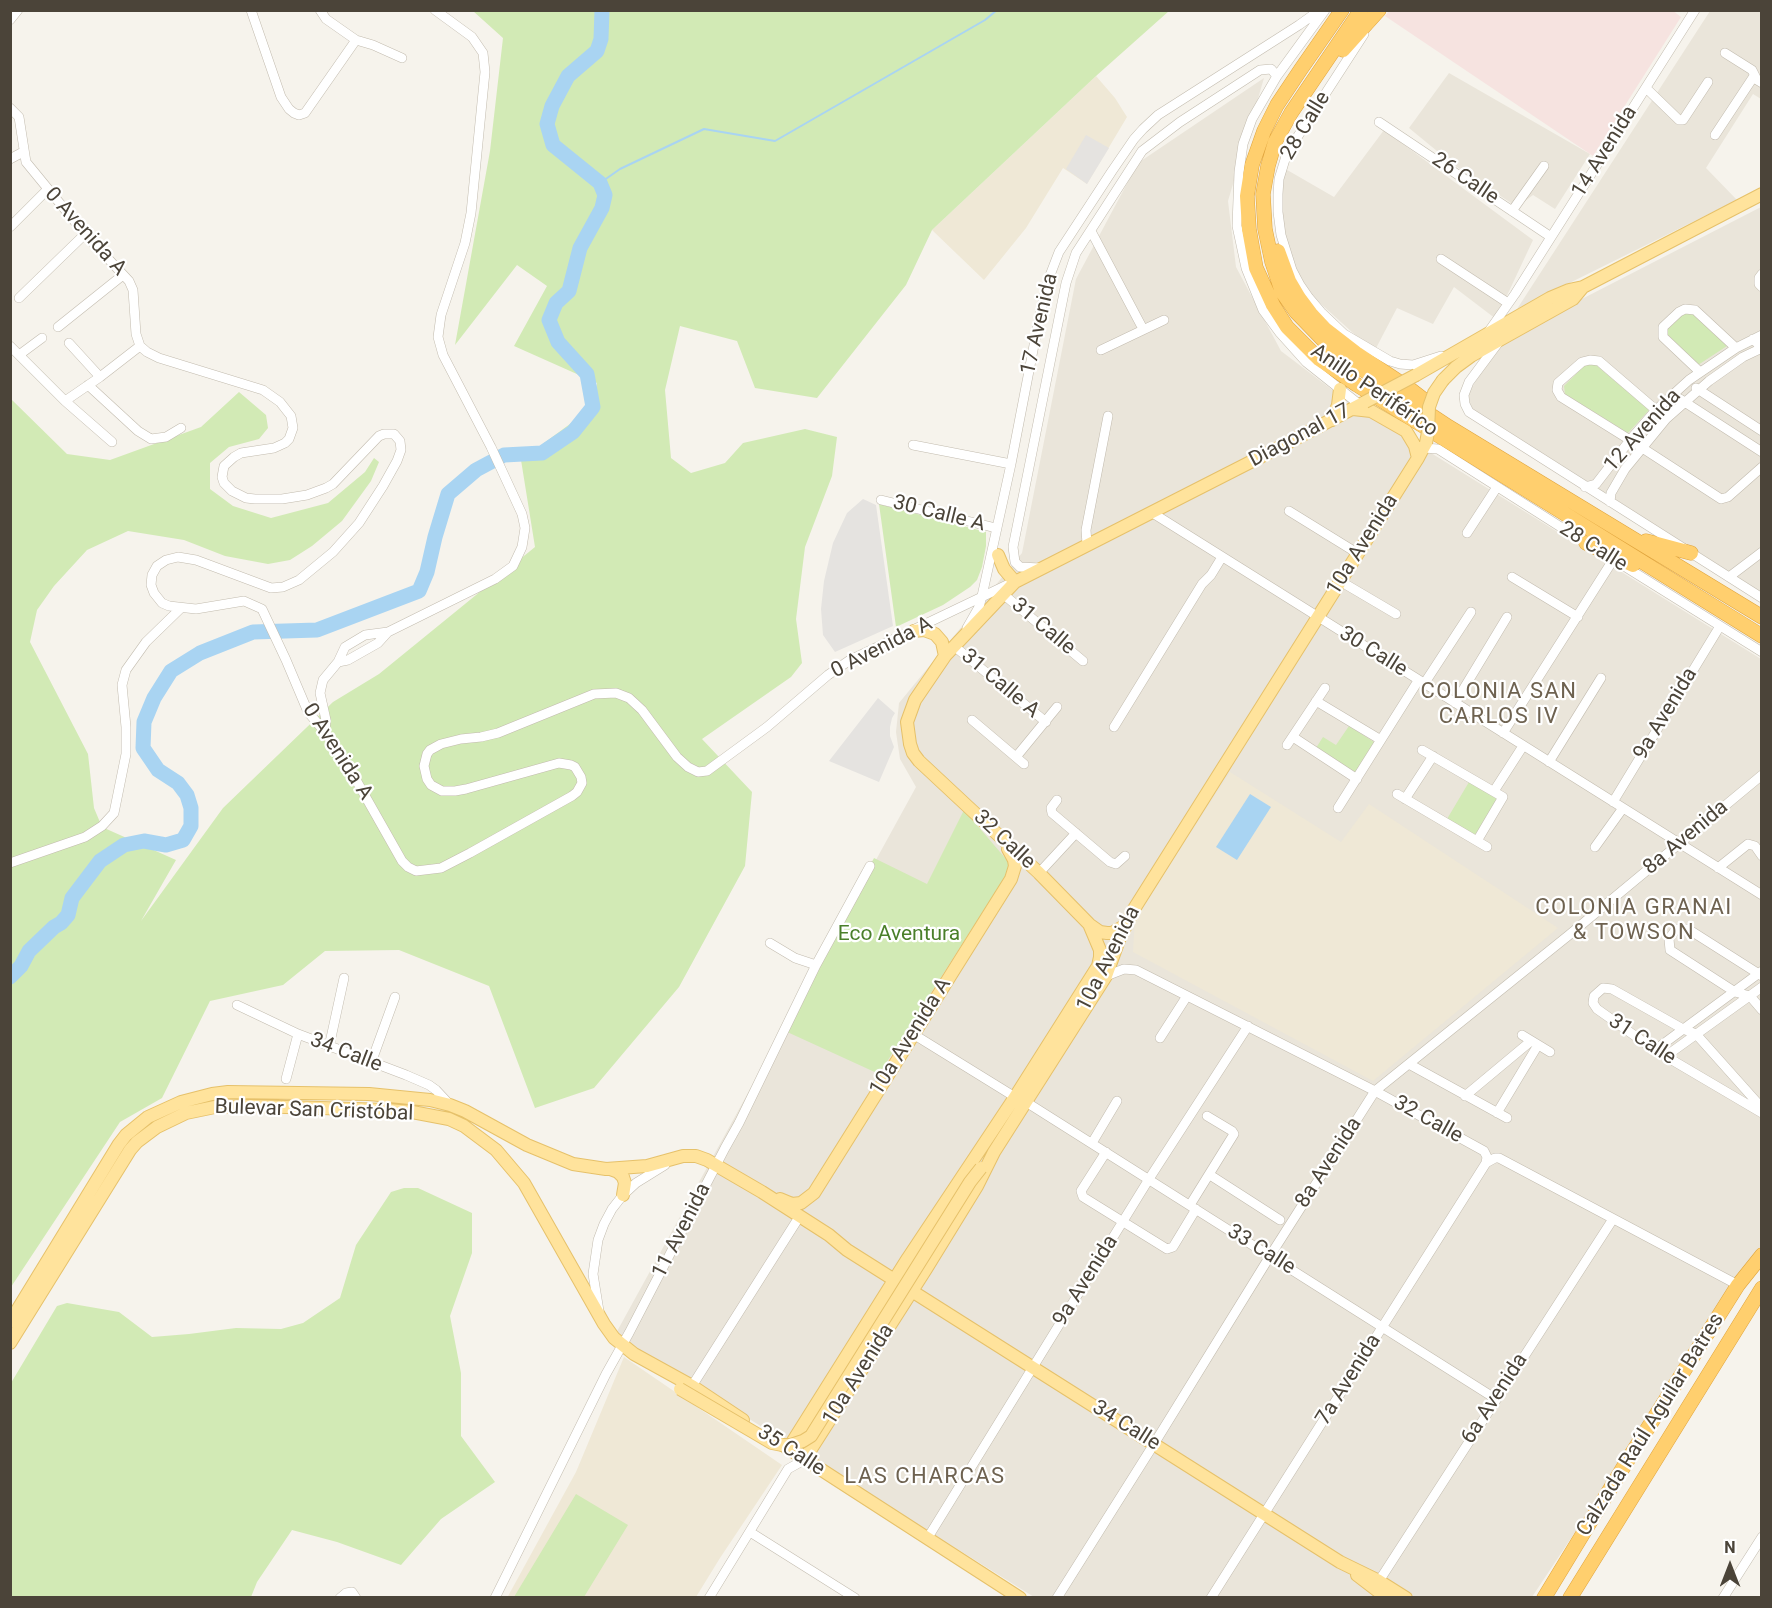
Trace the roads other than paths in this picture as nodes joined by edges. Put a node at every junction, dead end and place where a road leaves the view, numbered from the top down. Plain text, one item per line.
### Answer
1 (251, 10) edge
2 (320, 10) edge
3 (435, 10) edge
4 (1320, 10) edge
5 (1325, 10) edge
6 (1342, 10) edge
7 (1361, 10) edge
8 (1379, 10) edge
9 (1695, 10) edge
10 (356, 40) junction
11 (1725, 53) dead end
12 (402, 58) dead end
13 (1239, 63) junction
14 (1249, 76) junction
15 (1277, 76) junction
16 (1758, 80) edge
17 (1708, 82) dead end
18 (1310, 84) junction
19 (1646, 88) junction
20 (10, 108) edge
21 (1379, 122) dead end
22 (1715, 135) dead end
23 (23, 152) junction
24 (10, 159) edge
25 (1544, 166) dead end
26 (47, 190) junction
27 (1263, 194) junction
28 (1761, 194) edge
29 (1512, 211) junction
30 (10, 227) edge
31 (1091, 231) junction
32 (85, 234) junction
33 (1551, 237) junction
34 (1442, 259) dead end
35 (1761, 274) edge
36 (123, 275) junction
37 (1760, 286) edge
38 (1583, 287) junction
39 (1515, 294) junction
40 (19, 298) dead end
41 (1508, 303) junction
42 (1523, 313) junction
43 (1164, 320) dead end
44 (58, 327) dead end
45 (1143, 329) junction
46 (1489, 331) junction
47 (1757, 337) edge
48 (42, 338) dead end
49 (1501, 338) junction
50 (69, 343) dead end
51 (1034, 344) junction
52 (10, 346) edge
53 (140, 346) junction
54 (1054, 348) junction
55 (1736, 348) junction
56 (1761, 348) edge
57 (1101, 350) dead end
58 (1452, 353) junction
59 (19, 355) junction
60 (1701, 372) junction
61 (100, 377) junction
62 (1689, 380) junction
63 (88, 385) junction
64 (1340, 389) junction
65 (1698, 390) junction
66 (1673, 394) junction
67 (65, 401) junction
68 (1684, 402) junction
69 (1359, 405) junction
70 (1429, 407) junction
71 (1656, 410) junction
72 (1108, 416) dead end
73 (1332, 420) junction
74 (182, 428) dead end
75 (1761, 431) edge
76 (1630, 440) junction
77 (112, 442) dead end
78 (912, 445) dead end
79 (1643, 448) junction
80 (1422, 450) junction
81 (1761, 452) edge
82 (1011, 464) junction
83 (1761, 467) edge
84 (1497, 487) junction
85 (1586, 487) junction
86 (881, 500) dead end
87 (1610, 502) junction
88 (1288, 511) dead end
89 (1151, 512) junction
90 (996, 528) junction
91 (1467, 533) dead end
92 (1631, 537) junction
93 (994, 542) junction
94 (1586, 543) junction
95 (1087, 544) junction
96 (1013, 547) junction
97 (1761, 552) edge
98 (1357, 553) junction
99 (1691, 553) junction
100 (999, 555) junction
101 (1219, 555) junction
102 (1613, 560) junction
103 (1040, 568) junction
104 (1512, 577) dead end
105 (1729, 577) junction
106 (1340, 581) junction
107 (1015, 582) junction
108 (1688, 591) junction
109 (1003, 594) junction
110 (982, 596) junction
111 (1761, 598) edge
112 (181, 608) junction
113 (1471, 612) dead end
114 (1396, 614) dead end
115 (1317, 617) junction
116 (1507, 617) dead end
117 (1578, 617) junction
118 (1761, 617) edge
119 (1720, 626) junction
120 (914, 630) junction
121 (1761, 636) edge
122 (956, 643) junction
123 (1761, 652) edge
124 (945, 657) junction
125 (1083, 661) dead end
126 (1601, 678) dead end
127 (1421, 682) junction
128 (1325, 688) dead end
129 (1316, 701) junction
130 (1455, 703) junction
131 (1057, 707) dead end
132 (972, 720) dead end
133 (1046, 722) junction
134 (1114, 727) dead end
135 (325, 732) junction
136 (908, 732) joint
137 (1503, 733) junction
138 (1381, 740) junction
139 (1523, 746) junction
140 (1422, 750) dead end
141 (1432, 756) junction
142 (1016, 757) junction
143 (1549, 762) junction
144 (1024, 764) dead end
145 (1761, 775) edge
146 (1357, 779) junction
147 (1494, 791) junction
148 (1057, 800) dead end
149 (1612, 802) junction
150 (1338, 808) dead end
151 (1623, 808) junction
152 (995, 831) junction
153 (1076, 833) junction
154 (1477, 841) junction
155 (1679, 844) junction
156 (1487, 847) dead end
157 (1595, 847) dead end
158 (1125, 856) dead end
159 (1761, 856) edge
160 (10, 863) edge
161 (870, 866) dead end
162 (1718, 868) junction
163 (1039, 873) junction
164 (1761, 895) edge
165 (1089, 924) junction
166 (1126, 925) junction
167 (770, 943) dead end
168 (1100, 950) joint
169 (816, 965) junction
170 (1760, 974) edge
171 (1106, 976) junction
172 (344, 978) dead end
173 (1761, 987) edge
174 (1735, 992) junction
175 (1187, 996) junction
176 (1750, 996) junction
177 (395, 997) dead end
178 (237, 1005) dead end
179 (1761, 1010) edge
180 (1248, 1026) junction
181 (1683, 1029) junction
182 (298, 1034) junction
183 (913, 1034) junction
184 (1696, 1034) junction
185 (1160, 1038) dead end
186 (1530, 1041) junction
187 (329, 1047) junction
188 (1655, 1050) junction
189 (1550, 1052) dead end
190 (1666, 1056) junction
191 (371, 1063) junction
192 (1409, 1064) junction
193 (286, 1079) dead end
194 (1375, 1091) junction
195 (1465, 1096) junction
196 (1020, 1099) junction
197 (1117, 1101) dead end
198 (450, 1105) junction
199 (1761, 1108) edge
200 (1497, 1113) junction
201 (1761, 1113) edge
202 (1207, 1116) dead end
203 (1507, 1118) dead end
204 (1092, 1143) junction
205 (994, 1152) junction
206 (1106, 1152) junction
207 (683, 1156) junction
208 (1486, 1163) junction
209 (717, 1164) junction
210 (606, 1169) junction
211 (1210, 1175) junction
212 (735, 1176) junction
213 (1149, 1179) junction
214 (762, 1192) junction
215 (623, 1195) junction
216 (1193, 1207) junction
217 (1612, 1219) junction
218 (1280, 1220) dead end
219 (1124, 1221) junction
220 (796, 1222) junction
221 (847, 1250) junction
222 (1761, 1255) edge
223 (1270, 1256) junction
224 (908, 1258) junction
225 (926, 1269) junction
226 (894, 1280) junction
227 (1738, 1285) junction
228 (1761, 1288) edge
229 (912, 1290) junction
230 (599, 1315) junction
231 (10, 1322) edge
232 (1382, 1327) junction
233 (10, 1343) edge
234 (621, 1345) junction
235 (1033, 1366) junction
236 (686, 1388) junction
237 (1496, 1399) junction
238 (1154, 1444) junction
239 (788, 1449) junction
240 (804, 1460) junction
241 (788, 1469) junction
242 (1264, 1514) junction
243 (750, 1532) junction
244 (1761, 1537) edge
245 (927, 1539) junction
246 (1373, 1589) edge
247 (340, 1598) edge
248 (356, 1598) edge
249 (495, 1598) edge
250 (709, 1598) edge
251 (855, 1598) edge
252 (1020, 1598) edge
253 (1057, 1598) edge
254 (1211, 1598) edge
255 (1387, 1598) edge
256 (1406, 1598) edge
257 (1544, 1598) edge
258 (1570, 1598) edge
259 (1723, 1598) edge

1 - 10 street
2 - 10 street
3 - 135 street
4 - 13 street, 17 Avenida
5 - 15 street, Anillo Periférico
6 - 108 highway, Anillo Periférico
7 - 18 highway, Anillo Periférico
8 - 18 highway
8 - 58 street, 28 Calle
9 - 19 street, 14 Avenida
10 - 12 street
11 - 16 street
13 - 14 street
13 - 51 street, 17 Avenida
14 - 15 street, 17 Avenida
14 - 31 street, 17 Avenida
15 - 64 street, Anillo Periférico
16 - 22 street
17 - 19 street
18 - 27 highway, Anillo Periférico
19 - 33 street, 14 Avenida
20 - 23 street, 0 Avenida A
21 - 29 street, 26 Calle
23 - 24 street
23 - 26 street, 0 Avenida A
25 - 29 street
26 - 30 street
26 - 32 street, 0 Avenida A
27 - 70 highway
27 - 92 highway, Anillo Periférico
28 - 38 main road, Diagonal 17
29 - 33 street, 26 Calle
31 - 45 street
31 - 54 street, 17 Avenida
32 - 36 street, 0 Avenida A
32 - 40 street
33 - 39 street, 14 Avenida
34 - 41 street
35 - 37 street
36 - 44 street
36 - 53 street, 0 Avenida A
38 - 42 main road, Diagonal 17
38 - 49 main road, Diagonal 17
39 - 41 street, 14 Avenida
39 - 42 street
41 - 46 street, 14 Avenida
42 - 46 main road, Diagonal 17
43 - 45 street
45 - 57 street
46 - 58 main road, Diagonal 17
47 - 55 street, 12 Avenida
47 - 56 street
48 - 59 street
49 - 70 main road, Diagonal 17, bridge
49 - 85 street
50 - 61 street
51 - 54 street
51 - 82 street, 17 Avenida
52 - 59 street
53 - 61 street
53 - 112 street
54 - 96 street, 17 Avenida
55 - 60 street, 12 Avenida
55 - 60 street
56 - 65 street, 12 Avenida
58 - 69 main road, Diagonal 17, bridge
59 - 67 street
60 - 62 street, 12 Avenida
61 - 63 street
62 - 65 street
62 - 66 street, 12 Avenida
63 - 67 street
63 - 74 street
64 - 69 street, Anillo Periférico
64 - 73 main road
65 - 68 street, 12 Avenida
65 - 75 street
66 - 68 street
66 - 71 street, 12 Avenida
67 - 77 street
68 - 79 street, 12 Avenida
68 - 81 street
69 - 73 main road, Diagonal 17
69 - 80 main road
70 - 80 main road, Diagonal 17, bridge
71 - 76 street, 12 Avenida
71 - 76 street
72 - 95 street
73 - 89 main road, Diagonal 17
76 - 79 street
76 - 85 street, 12 Avenida
78 - 82 street
79 - 83 street
79 - 87 street, 12 Avenida
80 - 84 street, 28 Calle
80 - 98 main road, 10a Avenida
82 - 90 street, 17 Avenida
84 - 91 street
84 - 94 street, 28 Calle
85 - 87 street
86 - 90 street, 30 Calle A
87 - 99 street
88 - 98 street
89 - 95 main road, Diagonal 17
89 - 101 street, 30 Calle
90 - 93 street, 17 Avenida
92 - 99 highway
92 - 118 highway, Anillo Periférico
93 - 100 street
93 - 110 street, 17 Avenida
94 - 102 street, 28 Calle
94 - 108 highway
95 - 103 main road, Diagonal 17
96 - 100 street
96 - 103 street
97 - 105 street
98 - 106 main road, 10a Avenida
99 - 105 street
100 - 107 main road
101 - 115 street, 30 Calle
101 - 134 street
102 - 117 street
102 - 119 street, 28 Calle
103 - 107 main road, Diagonal 17
104 - 117 street
105 - 111 street
106 - 114 street
106 - 115 main road, 10a Avenida
107 - 109 main road, Diagonal 17
107 - 110 street, Diagonal 17
108 - 121 highway, Anillo Periférico
109 - 122 main road, Diagonal 17
109 - 125 street, 31 Calle
110 - 120 street, 0 Avenida A
110 - 122 street, 17 Avenida
112 - 135 street, 0 Avenida A
112 - 160 street
113 - 127 street
115 - 127 street, 30 Calle
115 - 166 main road, 10a Avenida
116 - 130 street
117 - 137 street
119 - 123 street, 28 Calle
119 - 149 street, 9a Avenida
120 - 124 main road
120 - 135 street, 0 Avenida A
122 - 124 main road, 17 Avenida
122 - 133 street, 31 Calle A
124 - 136 main road, 17 Avenida
126 - 143 street
127 - 130 street, 30 Calle
127 - 138 street
128 - 129 street
129 - 138 street
129 - 146 street
130 - 137 street, 30 Calle
131 - 133 street
132 - 142 street
133 - 142 street
136 - 152 main road, 32 Calle
137 - 139 street, 30 Calle
138 - 146 street
139 - 143 street, 30 Calle
139 - 147 street
140 - 141 street
141 - 147 street
141 - 154 street
142 - 144 street
143 - 149 street, 30 Calle
145 - 155 street, 8a Avenida
146 - 150 street
147 - 154 street
148 - 153 street
149 - 151 street, 30 Calle
151 - 155 street, 30 Calle
151 - 157 street
152 - 163 main road, 32 Calle
152 - 183 main road, 10a Avenida A
153 - 158 street
153 - 163 street
154 - 156 street
155 - 162 street, 30 Calle
155 - 192 street, 8a Avenida
159 - 162 street
161 - 169 street, 11 Avenida
162 - 164 street, 30 Calle
163 - 165 main road, 32 Calle
165 - 166 main road
165 - 168 main road, 32 Calle
166 - 171 main road, 10a Avenida
167 - 169 street
168 - 196 main road, 10a Avenida
169 - 209 street, 11 Avenida
170 - 174 street
170 - 174 street
171 - 175 street, 32 Calle
171 - 196 main road, 10a Avenida
172 - 187 street
173 - 176 street
174 - 176 street
174 - 181 street
175 - 180 street, 32 Calle
175 - 185 street
176 - 179 street
176 - 184 street
177 - 191 street
178 - 182 street, 34 Calle
180 - 194 street, 32 Calle
180 - 213 street, 9a Avenida
181 - 184 street, 31 Calle
181 - 188 street
181 - 188 street, 31 Calle
182 - 187 street, 34 Calle
182 - 193 street
183 - 196 street, 33 Calle
183 - 214 main road, 10a Avenida A
184 - 190 street
184 - 199 street, 31 Calle
186 - 189 street
186 - 195 street
186 - 200 street
187 - 191 street, 34 Calle
188 - 190 street, 31 Calle
190 - 201 street, 31 Calle
191 - 198 street, 34 Calle
192 - 194 street, 8a Avenida
192 - 195 street
194 - 208 street, 32 Calle
194 - 223 street, 8a Avenida
195 - 200 street
196 - 204 street, 33 Calle
196 - 205 main road, 10a Avenida
196 - 224 main road, 10a Avenida
197 - 204 street
198 - 210 main road, Bulevar San Cristóbal
198 - 231 main road, Bulevar San Cristóbal
200 - 203 street
202 - 211 street
204 - 206 street, 33 Calle
205 - 225 main road, 10a Avenida
205 - 236 main road, bridge
206 - 213 street, 33 Calle
206 - 219 street
207 - 209 main road, Bulevar San Cristóbal
207 - 210 main road, Bulevar San Cristóbal
207 - 215 street
208 - 217 street
208 - 232 street, 7a Avenida
209 - 212 main road, 34 Calle
209 - 234 street, 11 Avenida
210 - 215 main road
211 - 216 street
211 - 218 street
212 - 214 main road, 34 Calle
212 - 220 main road, 34 Calle
213 - 216 street, 33 Calle
213 - 219 street, 9a Avenida
214 - 221 main road, 34 Calle
215 - 230 street
216 - 219 street
216 - 223 street, 33 Calle
217 - 227 street
217 - 237 street, 6a Avenida
219 - 235 street, 9a Avenida
220 - 221 main road, 34 Calle
220 - 236 street
221 - 226 main road, 34 Calle
222 - 227 highway, Calzada Raúl Aguilar Batres
223 - 232 street, 33 Calle
223 - 238 street, 8a Avenida
224 - 225 main road
224 - 226 main road, 10a Avenida
225 - 229 main road, 10a Avenida
226 - 229 main road, 34 Calle
226 - 239 main road, 10a Avenida
227 - 257 highway, Calzada Raúl Aguilar Batres
228 - 258 highway, Calzada Raúl Aguilar Batres
229 - 235 main road, 34 Calle
229 - 240 main road, 10a Avenida
230 - 233 main road, Bulevar San Cristóbal
230 - 234 main road, Bulevar San Cristóbal
232 - 237 street, 33 Calle
232 - 242 street, 7a Avenida
234 - 236 main road
234 - 249 street, 11 Avenida
235 - 238 main road, 34 Calle
235 - 245 street, 9a Avenida
236 - 239 main road, 35 Calle
237 - 246 street, 6a Avenida
238 - 242 main road, 34 Calle
238 - 253 street, 8a Avenida
239 - 240 main road, 35 Calle
239 - 241 street
240 - 241 street, 10a Avenida
240 - 245 main road, 35 Calle
241 - 243 street, 10a Avenida
242 - 246 main road, 34 Calle
242 - 254 street, 7a Avenida
243 - 250 street, 10a Avenida
243 - 251 street
244 - 259 street
245 - 252 main road, 35 Calle
246 - 255 main road
246 - 256 main road, 34 Calle
247 - 248 street

